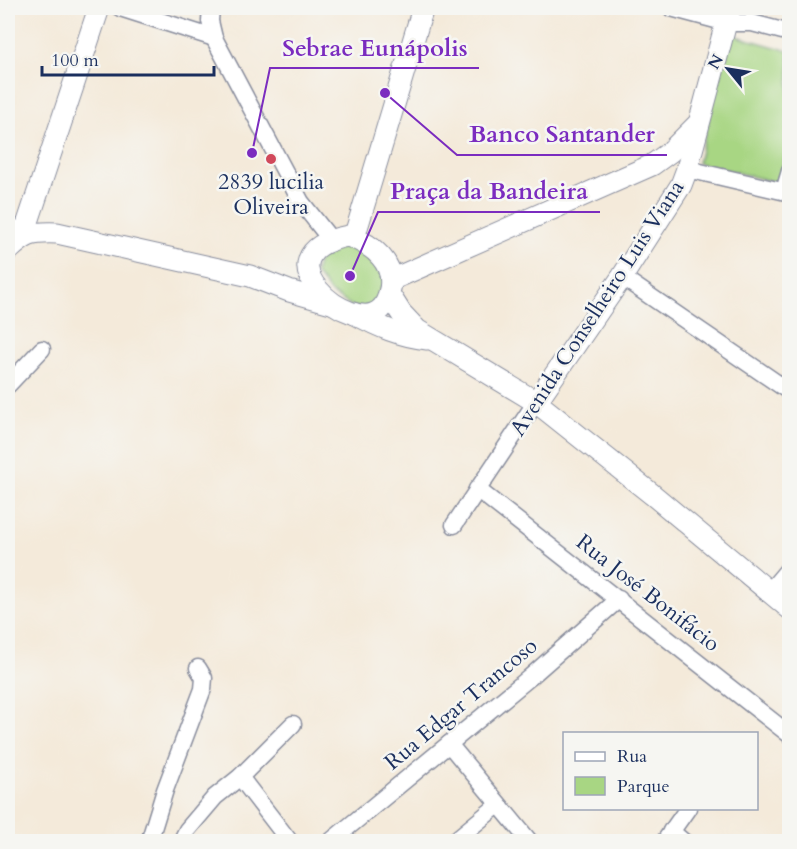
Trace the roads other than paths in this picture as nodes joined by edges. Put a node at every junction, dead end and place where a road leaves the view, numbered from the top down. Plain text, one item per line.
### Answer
1 (99, 8) edge
2 (120, 8) edge
3 (211, 8) edge
4 (423, 8) edge
5 (671, 8) edge
6 (729, 12) edge
7 (789, 33) edge
8 (214, 38) junction
9 (699, 124) junction
10 (652, 165) junction
11 (687, 169) junction
12 (789, 171) edge
13 (787, 192) edge
14 (13, 237) edge
15 (354, 238) junction
16 (331, 240) junction
17 (307, 272) junction
18 (250, 276) junction
19 (622, 277) junction
20 (390, 287) junction
21 (331, 303) junction
22 (355, 314) junction
23 (430, 340) junction
24 (42, 349) dead end
25 (8, 385) edge
26 (789, 392) edge
27 (536, 402) junction
28 (477, 489) junction
29 (454, 525) dead end
30 (789, 567) edge
31 (769, 592) junction
32 (620, 599) junction
33 (789, 609) edge
34 (198, 668) dead end
35 (293, 724) dead end
36 (789, 735) edge
37 (449, 744) junction
38 (240, 777) junction
39 (498, 805) junction
40 (687, 810) edge
41 (673, 838) edge
42 (527, 840) edge
43 (149, 842) edge
44 (182, 842) edge
45 (290, 842) edge
46 (330, 842) edge
47 (453, 842) edge

1 - 14 main road
2 - 8 street
3 - 8 street
4 - 15 main road
5 - 6 street
6 - 7 street
6 - 9 main road, Avenida Conselheiro Luis Viana
8 - 16 street
9 - 10 main road
9 - 11 main road, Avenida Conselheiro Luis Viana
10 - 11 main road
10 - 20 main road
11 - 13 street
11 - 19 main road, Avenida Conselheiro Luis Viana
12 - 13 street
14 - 18 main road
15 - 16 main road
15 - 20 main road
16 - 17 main road
17 - 18 main road
17 - 21 main road
18 - 21 main road
19 - 26 street
19 - 27 main road, Avenida Conselheiro Luis Viana
20 - 22 main road
20 - 23 main road
21 - 22 main road
22 - 23 main road
23 - 27 main road
24 - 25 street
27 - 28 street, Avenida Conselheiro Luis Viana
27 - 31 main road
28 - 29 street, Avenida Conselheiro Luis Viana
28 - 32 street, Rua José Bonifácio
30 - 31 street
31 - 33 main road
32 - 36 street, Rua José Bonifácio
32 - 37 street, Rua Edgar Trancoso
34 - 43 street
35 - 38 street
37 - 39 street
37 - 46 street, Rua Edgar Trancoso
38 - 44 street
38 - 45 street
39 - 42 street
39 - 47 street
40 - 41 street

